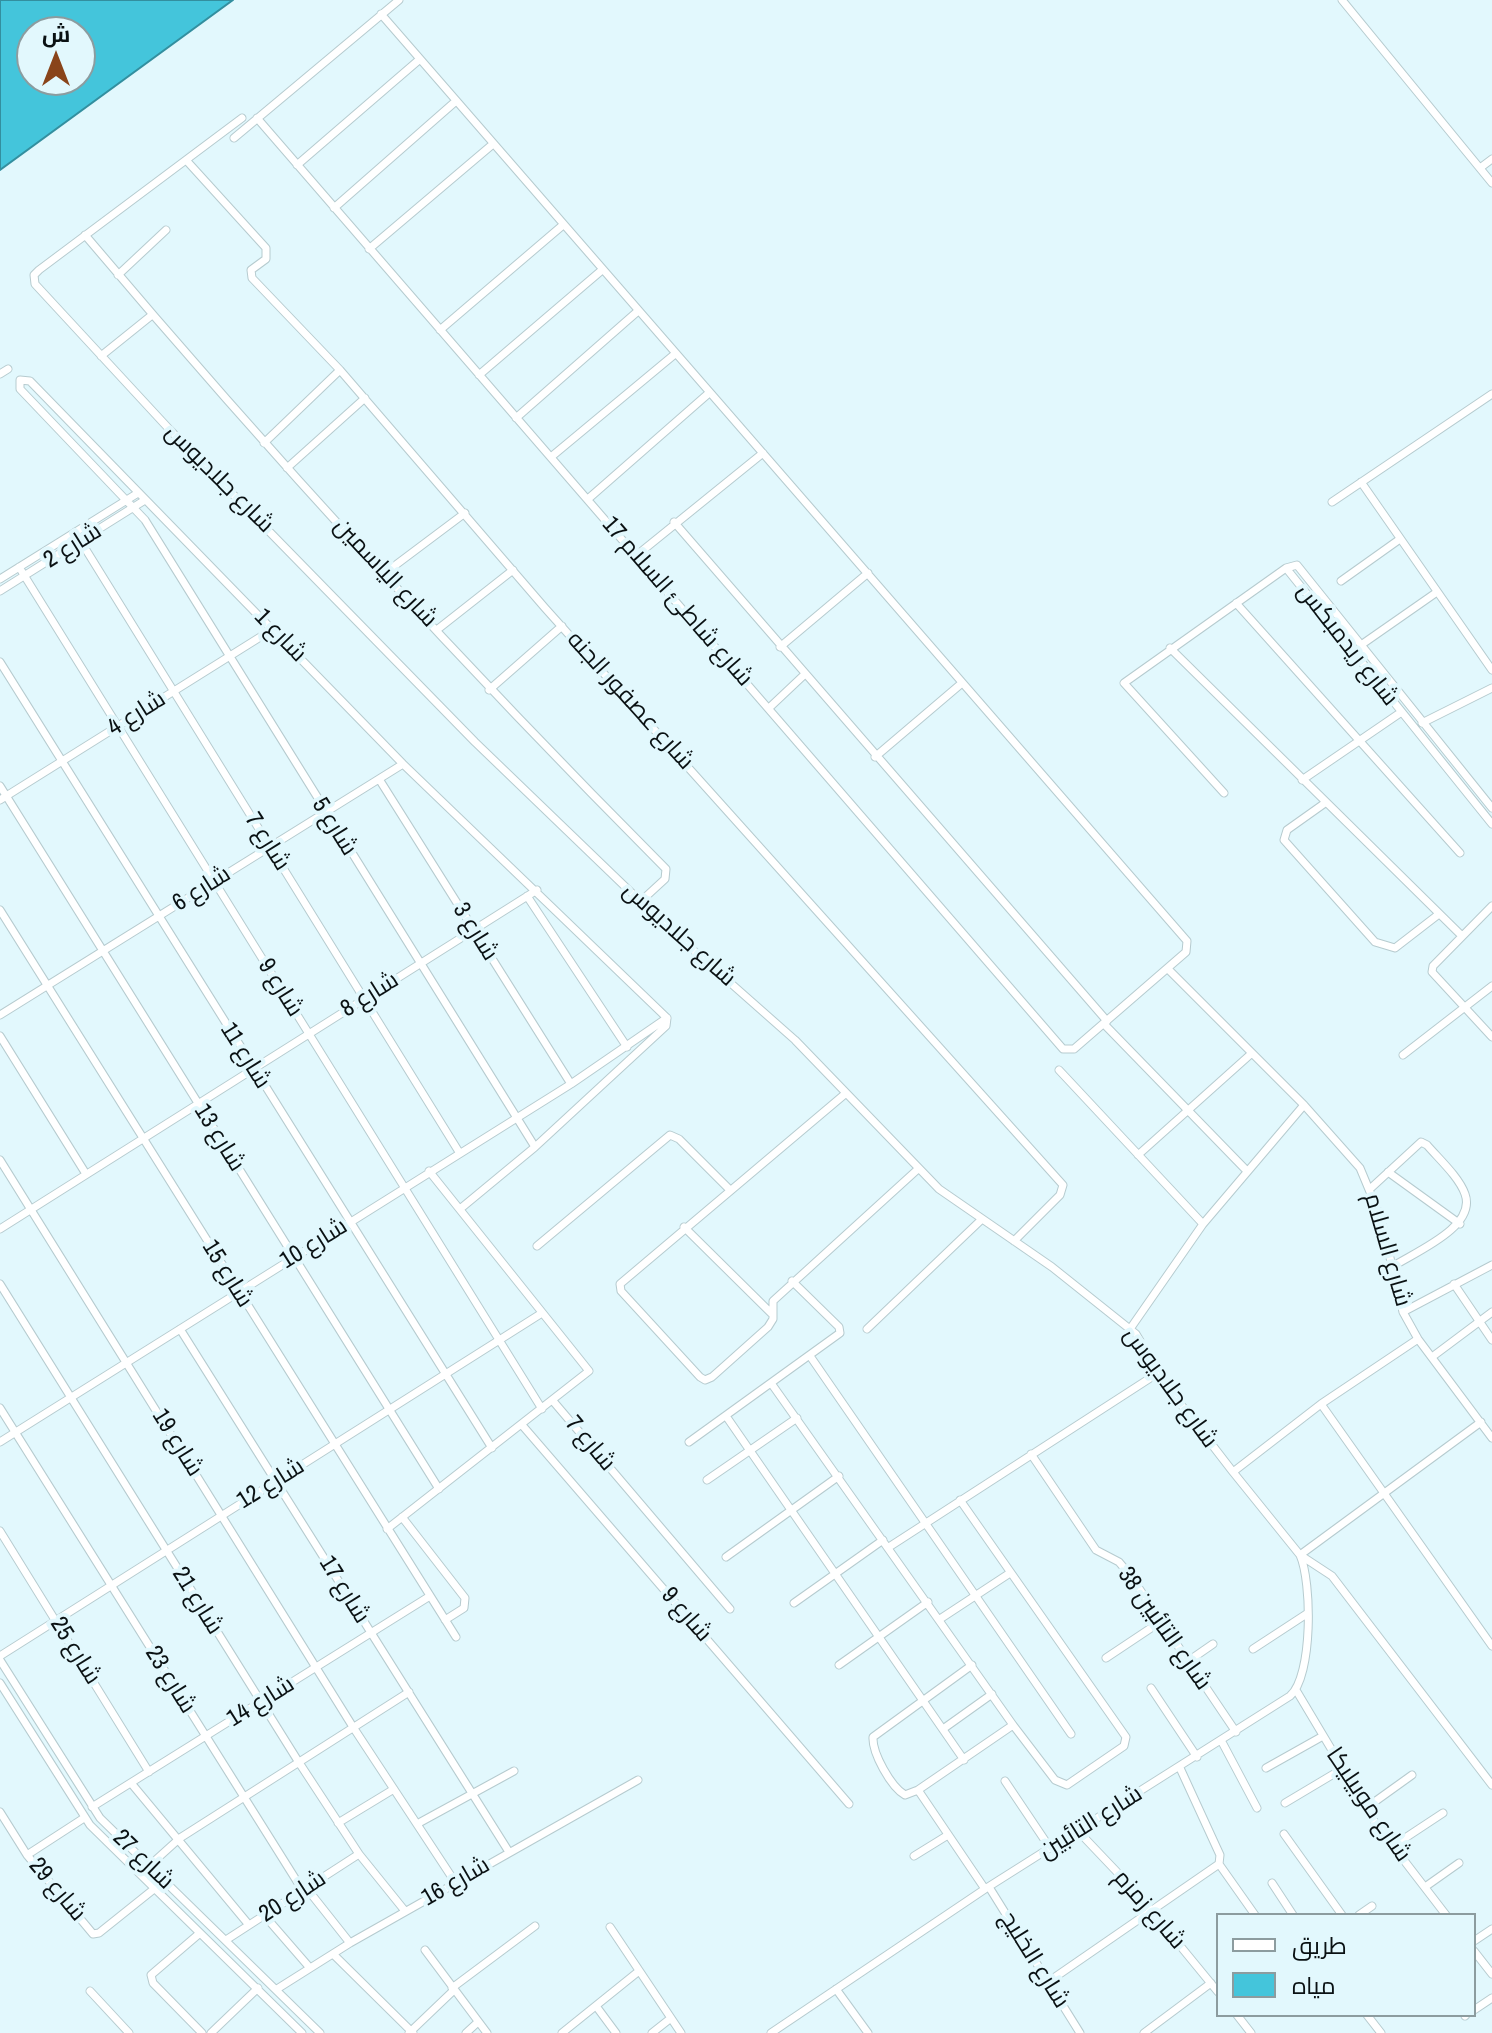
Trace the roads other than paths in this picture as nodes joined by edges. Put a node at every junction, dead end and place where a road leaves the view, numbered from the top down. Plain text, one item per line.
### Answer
1 (399, 0) edge
2 (1342, 0) edge
3 (381, 14) junction
4 (420, 59) junction
5 (456, 101) junction
6 (242, 118) dead end
7 (257, 118) junction
8 (234, 138) dead end
9 (493, 144) junction
10 (1492, 159) edge
11 (186, 160) junction
12 (297, 165) junction
13 (1480, 168) junction
14 (1492, 183) edge
15 (334, 208) junction
16 (563, 225) junction
17 (166, 230) dead end
18 (85, 235) junction
19 (369, 249) junction
20 (602, 270) junction
21 (118, 275) junction
22 (638, 311) junction
23 (152, 315) junction
24 (440, 330) junction
25 (675, 354) junction
26 (101, 356) junction
27 (340, 370) junction
28 (479, 375) junction
29 (709, 393) junction
30 (1492, 394) edge
31 (365, 398) junction
32 (516, 418) junction
33 (264, 443) junction
34 (763, 453) junction
35 (551, 457) junction
36 (287, 468) junction
37 (1361, 482) junction
38 (138, 493) junction
39 (588, 499) junction
40 (127, 500) junction
41 (145, 500) junction
42 (1332, 502) dead end
43 (134, 508) junction
44 (465, 513) junction
45 (674, 522) junction
46 (75, 532) junction
47 (1400, 539) junction
48 (80, 540) junction
49 (637, 555) junction
50 (19, 567) junction
51 (1286, 568) junction
52 (513, 570) junction
53 (385, 573) junction
54 (868, 573) junction
55 (25, 576) junction
56 (0, 579) edge
57 (1341, 581) dead end
58 (0, 591) edge
59 (1437, 592) junction
60 (1236, 603) junction
61 (562, 626) junction
62 (273, 629) junction
63 (438, 629) junction
64 (1361, 645) junction
65 (780, 647) junction
66 (1170, 648) junction
67 (231, 656) junction
68 (0, 662) edge
69 (1492, 670) edge
70 (804, 675) junction
71 (962, 683) junction
72 (1492, 688) edge
73 (489, 690) junction
74 (174, 691) junction
75 (769, 708) junction
76 (1400, 713) junction
77 (1422, 723) junction
78 (117, 726) junction
79 (1359, 741) junction
80 (875, 757) junction
81 (62, 761) junction
82 (403, 764) junction
83 (379, 779) junction
84 (1302, 780) junction
85 (0, 786) edge
86 (1224, 793) dead end
87 (3, 798) edge
88 (1325, 803) junction
89 (1492, 808) edge
90 (325, 812) junction
91 (1492, 824) edge
92 (270, 846) junction
93 (1460, 853) dead end
94 (213, 881) junction
95 (537, 890) junction
96 (527, 896) junction
97 (640, 902) junction
98 (1492, 906) edge
99 (0, 910) edge
100 (1439, 914) junction
101 (158, 916) junction
102 (473, 930) junction
103 (1461, 935) junction
104 (102, 951) junction
105 (420, 964) junction
106 (1168, 969) junction
107 (47, 985) junction
108 (1492, 986) edge
109 (364, 999) junction
110 (1464, 1008) junction
111 (0, 1015) edge
112 (667, 1018) junction
113 (1106, 1022) junction
114 (308, 1034) junction
115 (0, 1036) edge
116 (1492, 1037) edge
117 (627, 1047) junction
118 (1252, 1053) junction
119 (1403, 1055) dead end
120 (253, 1069) junction
121 (1059, 1070) dead end
122 (571, 1084) junction
123 (845, 1094) junction
124 (198, 1104) junction
125 (1304, 1105) junction
126 (1187, 1109) junction
127 (516, 1117) junction
128 (142, 1139) junction
129 (535, 1147) junction
130 (459, 1152) junction
131 (1138, 1155) junction
132 (0, 1160) edge
133 (918, 1169) junction
134 (1246, 1170) junction
135 (429, 1171) junction
136 (1388, 1172) junction
137 (86, 1174) junction
138 (404, 1188) junction
139 (1371, 1188) junction
140 (729, 1189) junction
141 (31, 1209) junction
142 (460, 1209) junction
143 (981, 1220) junction
144 (348, 1223) junction
145 (1203, 1224) junction
146 (1460, 1224) junction
147 (684, 1227) junction
148 (0, 1229) edge
149 (1014, 1241) junction
150 (537, 1246) dead end
151 (293, 1257) junction
152 (1492, 1265) edge
153 (1392, 1267) junction
154 (792, 1281) junction
155 (0, 1284) edge
156 (1454, 1284) junction
157 (238, 1292) junction
158 (1403, 1312) junction
159 (1492, 1312) edge
160 (542, 1313) junction
161 (772, 1314) junction
162 (1480, 1321) junction
163 (180, 1329) junction
164 (867, 1329) dead end
165 (1130, 1329) junction
166 (1418, 1339) junction
167 (499, 1340) junction
168 (1492, 1340) edge
169 (810, 1356) junction
170 (1432, 1357) junction
171 (127, 1362) junction
172 (1158, 1373) junction
173 (443, 1375) junction
174 (771, 1383) junction
175 (70, 1397) junction
176 (553, 1401) junction
177 (1321, 1404) junction
178 (0, 1408) edge
179 (542, 1409) junction
180 (389, 1410) junction
181 (726, 1416) junction
182 (797, 1418) junction
183 (1481, 1422) junction
184 (522, 1425) junction
185 (15, 1432) junction
186 (1492, 1438) edge
187 (0, 1442) edge
188 (689, 1442) dead end
189 (333, 1444) junction
190 (492, 1448) junction
191 (749, 1451) junction
192 (1031, 1454) junction
193 (1233, 1472) junction
194 (839, 1476) junction
195 (707, 1480) dead end
196 (275, 1481) junction
197 (439, 1489) junction
198 (1381, 1493) junction
199 (960, 1500) junction
200 (791, 1512) junction
201 (221, 1515) junction
202 (402, 1517) junction
203 (925, 1523) junction
204 (387, 1529) junction
205 (0, 1531) edge
206 (886, 1543) junction
207 (166, 1550) junction
208 (1300, 1555) junction
209 (726, 1557) dead end
210 (1010, 1573) junction
211 (834, 1575) junction
212 (111, 1585) junction
213 (430, 1596) junction
214 (975, 1596) junction
215 (928, 1602) junction
216 (794, 1603) dead end
217 (730, 1609) dead end
218 (1309, 1613) junction
219 (940, 1619) junction
220 (55, 1620) junction
221 (445, 1620) junction
222 (1160, 1622) junction
223 (371, 1633) junction
224 (456, 1637) dead end
225 (880, 1639) junction
226 (1213, 1644) dead end
227 (1492, 1646) edge
228 (1253, 1649) dead end
229 (0, 1658) edge
230 (1106, 1658) dead end
231 (1187, 1662) junction
232 (839, 1665) dead end
233 (972, 1665) junction
234 (316, 1668) junction
235 (0, 1683) edge
236 (1151, 1688) dead end
237 (1296, 1690) junction
238 (409, 1692) junction
239 (992, 1694) junction
240 (922, 1699) junction
241 (260, 1703) junction
242 (1013, 1725) junction
243 (353, 1727) junction
244 (943, 1729) junction
245 (1236, 1732) junction
246 (1071, 1734) dead end
247 (1323, 1736) junction
248 (205, 1737) junction
249 (1222, 1742) junction
250 (1197, 1757) junction
251 (964, 1760) junction
252 (298, 1761) junction
253 (1180, 1768) junction
254 (1266, 1768) dead end
255 (1342, 1769) junction
256 (514, 1771) dead end
257 (149, 1772) junction
258 (1412, 1775) dead end
259 (638, 1780) dead end
260 (1005, 1781) dead end
261 (131, 1783) junction
262 (1492, 1785) edge
263 (394, 1789) junction
264 (918, 1790) junction
265 (472, 1793) junction
266 (243, 1797) junction
267 (1285, 1803) dead end
268 (849, 1804) dead end
269 (92, 1807) junction
270 (1257, 1808) dead end
271 (1366, 1808) junction
272 (0, 1812) edge
273 (1443, 1813) dead end
274 (84, 1818) junction
275 (338, 1823) junction
276 (417, 1824) junction
277 (1078, 1831) junction
278 (1284, 1834) dead end
279 (948, 1835) junction
280 (180, 1838) junction
281 (1393, 1846) junction
282 (1050, 1848) junction
283 (509, 1852) junction
284 (359, 1854) junction
285 (27, 1855) junction
286 (914, 1856) dead end
287 (1459, 1863) dead end
288 (1219, 1864) junction
289 (149, 1866) junction
290 (164, 1881) junction
291 (455, 1882) junction
292 (1272, 1883) dead end
293 (1425, 1887) junction
294 (987, 1888) junction
295 (153, 1889) junction
296 (304, 1889) junction
297 (1372, 1906) dead end
298 (1150, 1909) junction
299 (405, 1911) junction
300 (1254, 1913) edge
301 (1292, 1913) edge
302 (1341, 1913) edge
303 (1362, 1913) edge
304 (1444, 1913) edge
305 (264, 1915) junction
306 (249, 1925) junction
307 (535, 1926) dead end
308 (610, 1927) dead end
309 (200, 1933) junction
310 (226, 1940) junction
311 (350, 1943) junction
312 (425, 1950) dead end
313 (1476, 1953) edge
314 (333, 1954) junction
315 (310, 1968) junction
316 (1491, 1970) edge
317 (639, 1971) junction
318 (1048, 1982) junction
319 (1211, 1983) junction
320 (258, 1988) junction
321 (277, 1989) junction
322 (453, 1989) junction
323 (836, 1989) junction
324 (1216, 1989) edge
325 (90, 1991) dead end
326 (596, 2006) junction
327 (1369, 2017) edge
328 (671, 2018) junction
329 (478, 2022) junction
330 (411, 2032) edge
331 (129, 2033) edge
332 (202, 2033) edge
333 (211, 2033) edge
334 (302, 2033) edge
335 (320, 2033) edge
336 (466, 2033) edge
337 (487, 2033) edge
338 (562, 2033) edge
339 (616, 2033) edge
340 (652, 2033) edge
341 (681, 2033) edge
342 (771, 2033) edge
343 (868, 2033) edge
344 (1080, 2033) edge
345 (1144, 2033) edge
346 (1381, 2033) edge

1 - 3 street
2 - 13 street
3 - 4 street
3 - 7 street
4 - 5 street
4 - 12 street
5 - 9 street
5 - 15 street
6 - 11 street, شارع جلاديوس
7 - 8 street
7 - 12 street, شارع شاطئ السلام 17
9 - 16 street
9 - 19 street
10 - 13 street
11 - 18 street, شارع جلاديوس
11 - 27 street, شارع عصفور الجنه
12 - 15 street, شارع شاطئ السلام 17
13 - 14 street
15 - 19 street, شارع شاطئ السلام 17
16 - 20 street
16 - 24 street
17 - 21 street
18 - 21 street, شارع الياسمين
18 - 26 street, شارع جلاديوس
19 - 24 street, شارع شاطئ السلام 17
20 - 22 street
20 - 28 street
21 - 23 street, شارع الياسمين
22 - 25 street
22 - 32 street
23 - 26 street
23 - 33 street, شارع الياسمين
24 - 28 street, شارع شاطئ السلام 17
25 - 29 street
25 - 35 street
26 - 97 street, شارع جلاديوس
27 - 31 street, شارع عصفور الجنه
27 - 33 street
28 - 32 street, شارع شاطئ السلام 17
29 - 34 street
29 - 39 street
30 - 37 street
31 - 36 street
31 - 44 street, شارع عصفور الجنه
32 - 35 street, شارع شاطئ السلام 17
33 - 36 street, شارع الياسمين
34 - 45 street
34 - 54 street
35 - 39 street, شارع شاطئ السلام 17
36 - 53 street, شارع الياسمين
37 - 42 street
37 - 47 street
38 - 40 street, شارع 2
38 - 40 street, شارع 1
38 - 41 street, شارع 1
39 - 49 street, شارع شاطئ السلام 17
40 - 43 street, شارع 1
40 - 46 street, شارع 2
41 - 43 street, شارع 2
41 - 62 street, شارع 1
43 - 48 street, شارع 2
43 - 67 street, شارع 5
44 - 52 street, شارع عصفور الجنه
44 - 53 street
45 - 49 street
45 - 65 street
46 - 48 street, شارع 7
46 - 50 street, شارع 2
47 - 57 street
47 - 59 street
48 - 55 street, شارع 2
48 - 74 street, شارع 7
49 - 75 street, شارع شاطئ السلام 17
50 - 55 street, شارع 9
50 - 56 street, شارع 2
51 - 60 street
51 - 64 street, شارع ريدمبكس
51 - 76 street, شارع ريدمبكس
52 - 61 street, شارع عصفور الجنه
52 - 63 street
53 - 63 street, شارع الياسمين
54 - 65 street
54 - 71 street
55 - 58 street, شارع 2
55 - 78 street, شارع 9
59 - 64 street
59 - 69 street
60 - 66 street
60 - 79 street
61 - 73 street
61 - 149 street, شارع عصفور الجنه
62 - 67 street, شارع 4
62 - 82 street, شارع 1
63 - 73 street, شارع الياسمين
64 - 77 street, شارع ريدمبكس
65 - 70 street
66 - 84 street
66 - 86 street
67 - 74 street, شارع 4
67 - 90 street, شارع 5
68 - 81 street, شارع 11
70 - 75 street
70 - 80 street
71 - 80 street
71 - 106 street
72 - 77 street
73 - 97 street, شارع الياسمين
74 - 78 street, شارع 4
74 - 92 street, شارع 7
75 - 113 street, شارع شاطئ السلام 17
76 - 79 street
76 - 91 street, شارع ريدمبكس
77 - 89 street, شارع ريدمبكس
78 - 81 street, شارع 4
78 - 94 street, شارع 9
79 - 84 street
79 - 93 street
80 - 113 street
81 - 87 street, شارع 4
81 - 101 street, شارع 11
82 - 83 street, شارع 6
82 - 95 street, شارع 1
83 - 90 street, شارع 6
83 - 102 street, شارع 3
84 - 88 street
85 - 87 street, شارع 13
87 - 104 street, شارع 13
88 - 100 street
88 - 100 street
90 - 92 street, شارع 6
90 - 105 street, شارع 5
92 - 94 street, شارع 6
92 - 109 street, شارع 7
94 - 101 street, شارع 6
94 - 114 street, شارع 9
95 - 96 street, شارع 8
95 - 112 street, شارع 1
96 - 102 street, شارع 8
96 - 117 street
97 - 123 street, شارع جلاديوس
98 - 103 street
99 - 107 street, شارع 15
100 - 103 street
101 - 104 street, شارع 6
101 - 120 street, شارع 11
102 - 105 street, شارع 8
102 - 122 street, شارع 3
103 - 110 street
104 - 107 street, شارع 6
104 - 124 street, شارع 13
105 - 109 street, شارع 8
105 - 127 street, شارع 5
106 - 113 street
106 - 118 street, شارع السلام
107 - 111 street, شارع 6
107 - 128 street, شارع 15
108 - 110 street
109 - 114 street, شارع 8
109 - 130 street, شارع 7
110 - 116 street
110 - 119 street
112 - 117 street, شارع 10
112 - 129 street
113 - 126 street
114 - 120 street, شارع 8
114 - 138 street, شارع 9
115 - 137 street
117 - 122 street, شارع 10
118 - 125 street, شارع السلام
118 - 126 street
120 - 124 street, شارع 8
120 - 144 street, شارع 11
121 - 131 street
122 - 127 street, شارع 10
123 - 133 street, شارع جلاديوس
123 - 140 street
124 - 128 street, شارع 8
124 - 151 street, شارع 13
125 - 134 street
125 - 139 street, شارع السلام
126 - 131 street
126 - 134 street
127 - 129 street, شارع 5
127 - 130 street, شارع 10
128 - 137 street, شارع 8
128 - 157 street, شارع 15
129 - 142 street
130 - 135 street, شارع 10
131 - 145 street
132 - 141 street, شارع 19
133 - 143 street, شارع جلاديوس
133 - 154 street
134 - 145 street
135 - 138 street, شارع 10
135 - 142 street, شارع 7
136 - 139 street
136 - 146 street
136 - 146 street
137 - 141 street, شارع 8
138 - 144 street, شارع 10
138 - 167 street, شارع 9
139 - 153 street, شارع السلام
140 - 147 street
140 - 150 street
141 - 148 street, شارع 8
141 - 171 street, شارع 19
142 - 160 street, شارع 7
143 - 149 street, شارع جلاديوس
143 - 164 street
144 - 151 street, شارع 10
144 - 173 street, شارع 11
145 - 165 street
146 - 153 street
147 - 161 street
147 - 161 street
149 - 165 street, شارع جلاديوس
151 - 157 street, شارع 10
151 - 180 street, شارع 13
152 - 156 street
153 - 158 street, شارع السلام
154 - 161 street
154 - 169 street
155 - 175 street, شارع 21
156 - 158 street
156 - 162 street
157 - 163 street, شارع 10
157 - 189 street, شارع 15
158 - 166 street, شارع السلام
159 - 162 street
160 - 167 street, شارع 12
160 - 176 street, شارع 7
162 - 168 street
162 - 170 street
163 - 171 street, شارع 10
163 - 196 street, شارع 17
165 - 172 street, شارع جلاديوس
166 - 170 street, شارع السلام
166 - 177 street
167 - 173 street, شارع 12
167 - 179 street, شارع 9
169 - 174 street
169 - 203 street
170 - 183 street, شارع السلام
171 - 175 street, شارع 10
171 - 201 street, شارع 19
172 - 192 street
172 - 193 street, شارع جلاديوس
173 - 180 street, شارع 12
173 - 190 street, شارع 11
174 - 181 street
174 - 182 street
175 - 185 street, شارع 10
175 - 207 street, شارع 21
176 - 179 street
176 - 217 street, شارع 7
177 - 193 street
177 - 198 street
178 - 185 street, شارع 23
179 - 184 street
180 - 189 street, شارع 12
180 - 197 street, شارع 13
181 - 188 street
181 - 191 street
182 - 191 street
182 - 194 street
183 - 186 street, شارع السلام
183 - 198 street
184 - 190 street
184 - 268 street, شارع 9
185 - 187 street, شارع 10
185 - 212 street, شارع 23
189 - 196 street, شارع 12
189 - 204 street, شارع 15
190 - 197 street
191 - 195 street
191 - 200 street
192 - 199 street
192 - 222 street, شارع التائبين 38
193 - 208 street, شارع جلاديوس
194 - 200 street
194 - 206 street
196 - 201 street, شارع 12
196 - 223 street, شارع 17
197 - 202 street
198 - 208 street
198 - 227 street
199 - 203 street
199 - 210 street
200 - 209 street
200 - 211 street
201 - 207 street, شارع 12
201 - 234 street, شارع 19
202 - 204 street
202 - 221 street
203 - 206 street
203 - 214 street
204 - 213 street, شارع 15
205 - 220 street, شارع 25
206 - 211 street
206 - 215 street
207 - 212 street, شارع 12
207 - 241 street, شارع 21
208 - 218 street
208 - 262 street, شارع جلاديوس
210 - 214 street
210 - 242 street
211 - 216 street
211 - 225 street
212 - 220 street, شارع 12
212 - 248 street, شارع 23
213 - 221 street, شارع 15
213 - 223 street, شارع 14
214 - 219 street
214 - 246 street
215 - 219 street
215 - 225 street
218 - 228 street
218 - 237 street
219 - 233 street
220 - 229 street, شارع 12
220 - 257 street, شارع 25
221 - 224 street, شارع 15
222 - 230 street
222 - 231 street, شارع التائبين 38
223 - 234 street, شارع 14
223 - 238 street, شارع 17
225 - 232 street
225 - 240 street
226 - 231 street
229 - 269 street, شارع 27
231 - 245 street, شارع التائبين 38
233 - 239 street
233 - 240 street
234 - 241 street, شارع 14
234 - 243 street, شارع 19
235 - 274 street, شارع 27
236 - 250 street
237 - 245 street, شارع التائبين
237 - 247 street, شارع موبيليكا
238 - 243 street
238 - 265 street, شارع 17
239 - 242 street
239 - 244 street
240 - 244 street
240 - 264 street
241 - 248 street, شارع 14
241 - 252 street, شارع 21
242 - 251 street
243 - 252 street
243 - 263 street, شارع 19
244 - 251 street
245 - 249 street, شارع التائبين
247 - 254 street
247 - 255 street, شارع موبيليكا
248 - 257 street, شارع 14
248 - 266 street, شارع 23
249 - 250 street, شارع التائبين
249 - 270 street
250 - 253 street, شارع التائبين
251 - 264 street
252 - 266 street
252 - 275 street, شارع 21
253 - 277 street, شارع التائبين
253 - 288 street
255 - 267 street
255 - 271 street, شارع موبيليكا
256 - 265 street
257 - 261 street, شارع 14
258 - 271 street
259 - 283 street, شارع 16
260 - 282 street
261 - 269 street, شارع 14
261 - 280 street
263 - 275 street
263 - 276 street, شارع 19
264 - 279 street, شارع الخليج
265 - 276 street
265 - 283 street, شارع 17
266 - 280 street
266 - 296 street, شارع 23
269 - 289 street, شارع 27
271 - 281 street, شارع موبيليكا
272 - 285 street, شارع 29
273 - 281 street
274 - 285 street
274 - 295 street, شارع 27
275 - 284 street, شارع 21
276 - 291 street, شارع 19
277 - 282 street, شارع التائبين
277 - 298 street, شارع زمزم
278 - 302 street
279 - 286 street
279 - 294 street, شارع الخليج
280 - 289 street
280 - 306 street
281 - 293 street, شارع موبيليكا
282 - 294 street, شارع التائبين
283 - 291 street, شارع 16
284 - 296 street, شارع 20
284 - 299 street, شارع 21
285 - 295 street, شارع 29
287 - 293 street
288 - 298 street
288 - 300 street
289 - 290 street, شارع 27
290 - 295 street, شارع 29
290 - 310 street, شارع 27
291 - 299 street, شارع 16
292 - 301 street
293 - 304 street, شارع موبيليكا
294 - 318 street, شارع الخليج
294 - 323 street, شارع التائبين
295 - 309 street, شارع 27
296 - 305 street, شارع 20
296 - 311 street, شارع 23
297 - 303 street
298 - 318 street
298 - 319 street, شارع زمزم
299 - 311 street, شارع 16
305 - 306 street, شارع 20
305 - 315 street
306 - 310 street, شارع 20
307 - 322 street
308 - 317 street
309 - 320 street, شارع 27
309 - 332 street
310 - 321 street, شارع 27
311 - 314 street, شارع 16
312 - 322 street
313 - 316 street
314 - 315 street, شارع 16
314 - 330 street
315 - 321 street, شارع 16
317 - 326 street
317 - 328 street
318 - 344 street, شارع الخليج
319 - 324 street, شارع زمزم
319 - 345 street
320 - 333 street
320 - 334 street, شارع 27
321 - 335 street, شارع 27
322 - 329 street
322 - 330 street
323 - 342 street, شارع التائبين
323 - 343 street
325 - 331 street
326 - 338 street
326 - 339 street
327 - 346 street
328 - 340 street
328 - 341 street
329 - 336 street
329 - 337 street

